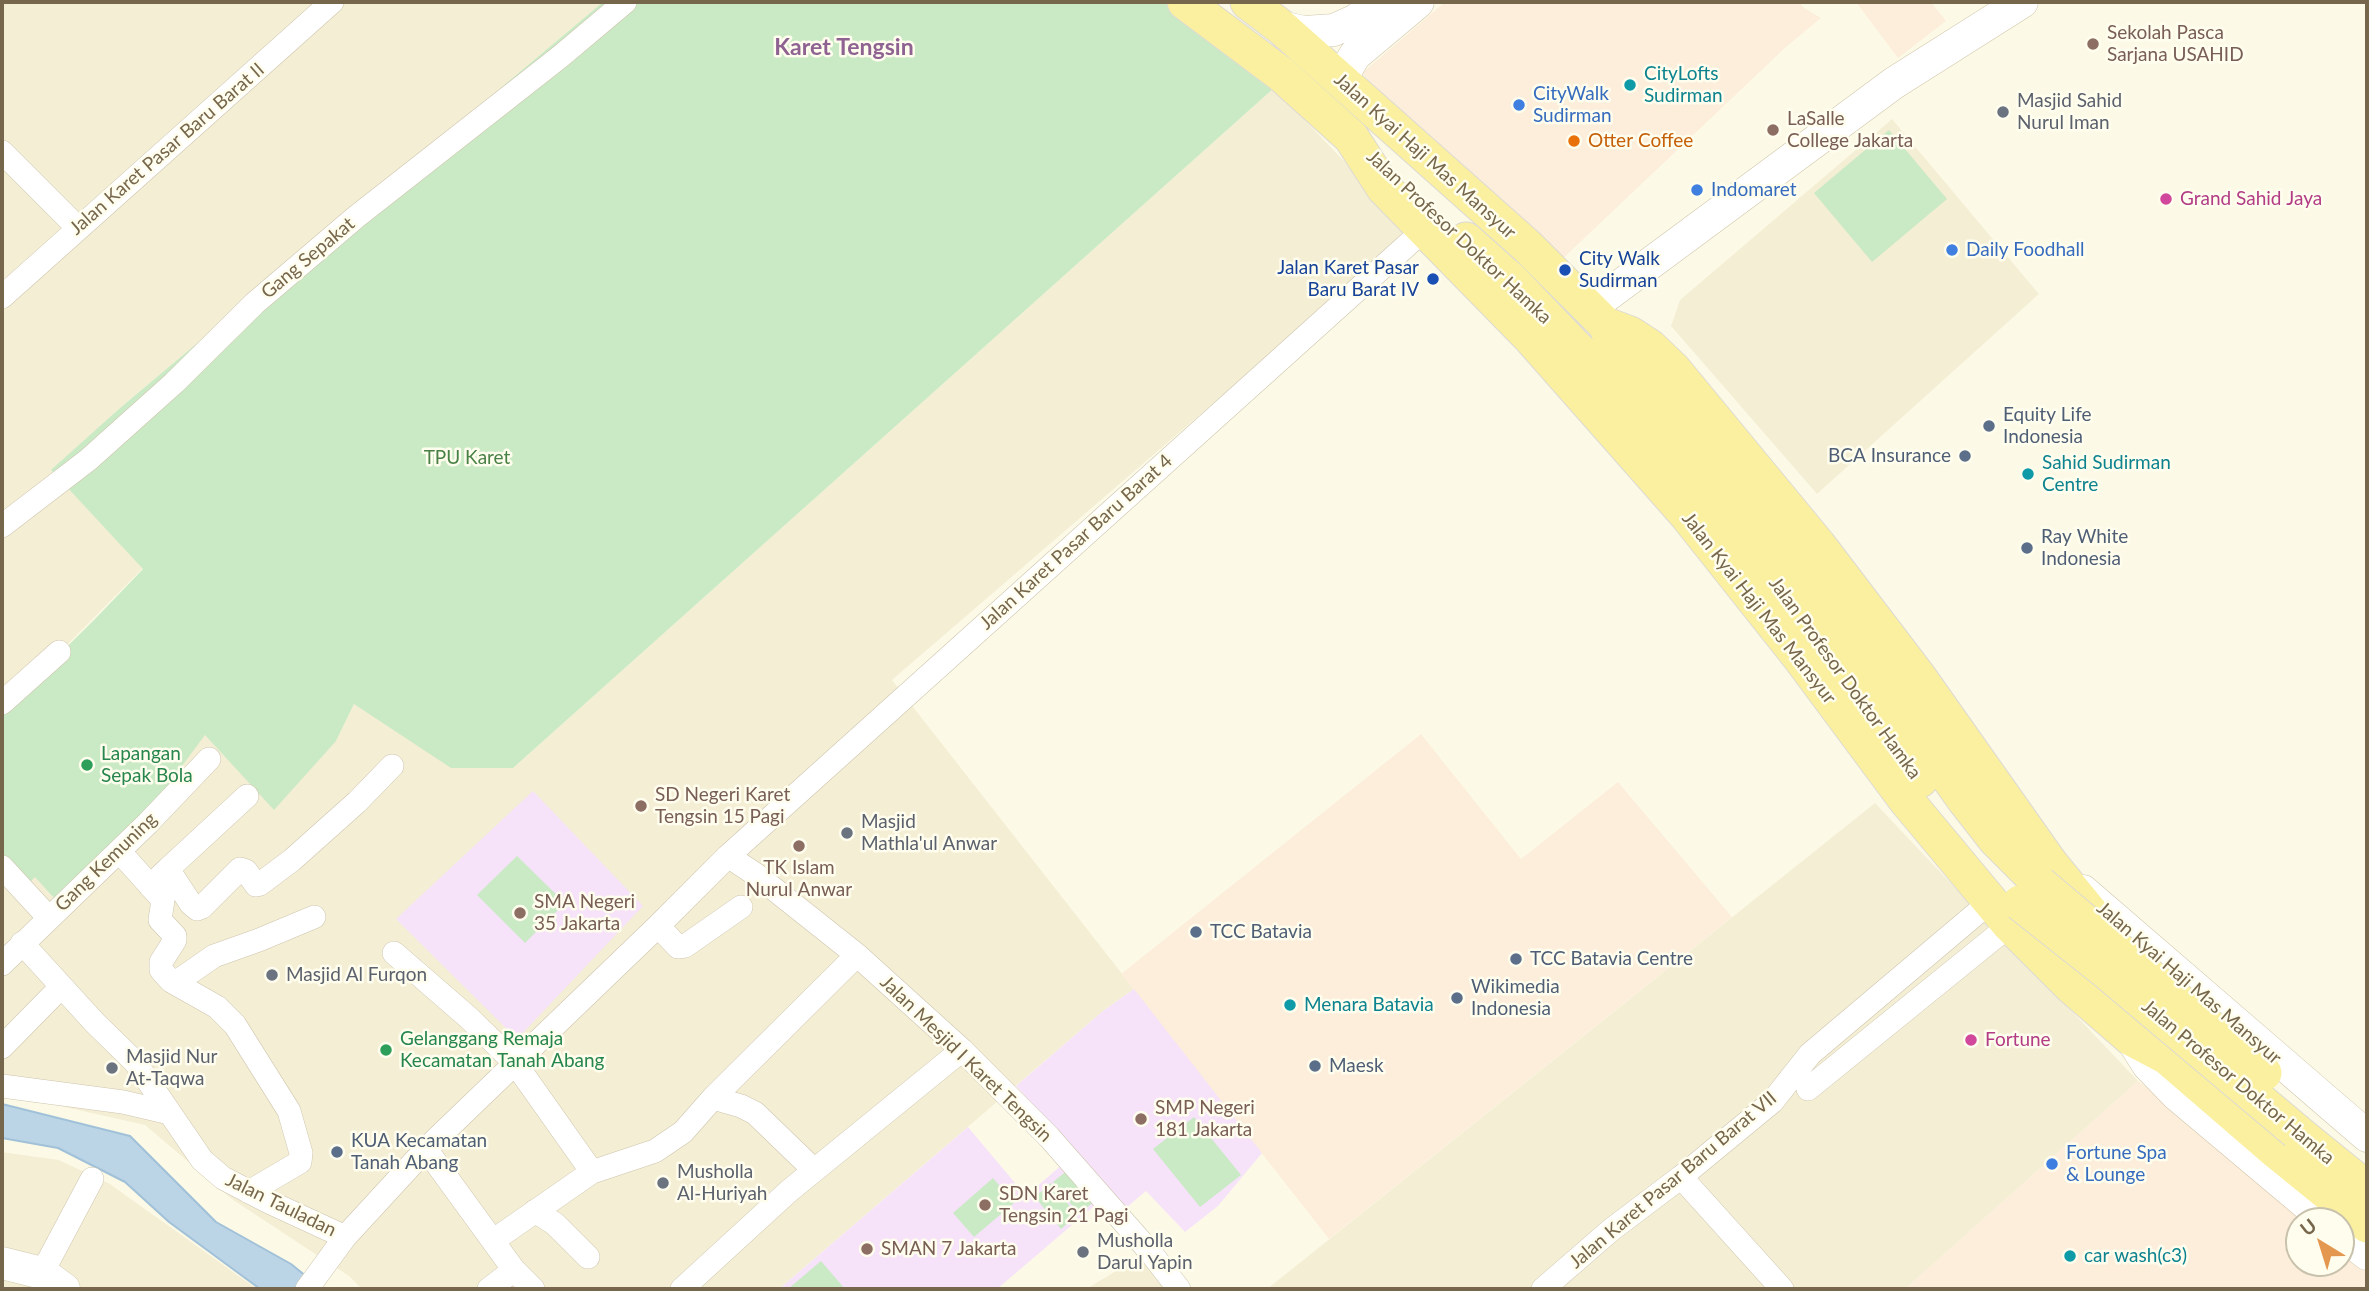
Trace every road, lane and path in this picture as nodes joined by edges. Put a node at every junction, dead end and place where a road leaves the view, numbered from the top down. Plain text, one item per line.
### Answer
1 (332, 2) edge
2 (625, 2) edge
3 (1185, 2) edge
4 (1248, 2) edge
5 (1379, 2) edge
6 (1418, 2) edge
7 (2022, 2) edge
8 (1281, 27) junction
9 (1340, 80) junction
10 (1352, 137) junction
11 (2, 152) edge
12 (78, 228) junction
13 (1425, 229) junction
14 (2, 297) edge
15 (1598, 316) junction
16 (1644, 399) junction
17 (2, 526) edge
18 (59, 652) dead end
19 (2, 704) edge
20 (209, 759) dead end
21 (392, 766) dead end
22 (247, 796) dead end
23 (119, 851) junction
24 (728, 856) junction
25 (2050, 863) junction
26 (2, 867) edge
27 (168, 869) junction
28 (150, 886) junction
29 (741, 907) dead end
30 (2000, 913) junction
31 (314, 917) dead end
32 (48, 918) junction
33 (658, 926) junction
34 (22, 943) junction
35 (394, 953) dead end
36 (857, 955) junction
37 (2, 964) edge
38 (175, 983) junction
39 (61, 987) junction
40 (2131, 1038) junction
41 (2, 1047) edge
42 (962, 1051) junction
43 (515, 1063) junction
44 (2, 1086) edge
45 (1808, 1089) dead end
46 (713, 1098) junction
47 (170, 1113) junction
48 (2367, 1136) edge
49 (2283, 1145) junction
50 (426, 1149) junction
51 (2367, 1158) edge
52 (814, 1170) junction
53 (592, 1172) junction
54 (1681, 1177) junction
55 (92, 1179) dead end
56 (2367, 1189) edge
57 (250, 1192) junction
58 (2367, 1201) edge
59 (2310, 1207) edge
60 (535, 1211) junction
61 (2367, 1226) edge
62 (494, 1240) junction
63 (338, 1245) junction
64 (588, 1256) dead end
65 (2, 1263) edge
66 (514, 1270) junction
67 (53, 1281) edge
68 (307, 1289) edge
69 (489, 1289) edge
70 (533, 1289) edge
71 (682, 1289) edge
72 (1179, 1289) edge
73 (1543, 1289) edge
74 (1782, 1289) edge

1 - 12 street, Jalan Karet Pasar Baru Barat II
2 - 17 street, Gang Sepakat
3 - 10 main road, Jalan Kyai Haji Mas Mansyur
4 - 8 main road, Jalan Kyai Haji Mas Mansyur
5 - 8 street
6 - 9 street
7 - 15 street
8 - 9 main road, Jalan Kyai Haji Mas Mansyur
9 - 15 main road, Jalan Kyai Haji Mas Mansyur
10 - 13 main road, Jalan Kyai Haji Mas Mansyur
10 - 16 main road, Jalan Profesor Doktor Hamka
11 - 12 street
12 - 14 street, Jalan Karet Pasar Baru Barat II
13 - 24 street, Jalan Karet Pasar Baru Barat 4
13 - 30 main road, Jalan Kyai Haji Mas Mansyur
15 - 16 main road, Jalan Profesor Doktor Hamka
15 - 25 main road, Jalan Kyai Haji Mas Mansyur
16 - 51 main road, Jalan Profesor Doktor Hamka, bridge
16 - 56 main road, Jalan Profesor Doktor Hamka, bridge
18 - 19 street
20 - 23 street, Gang Kemuning
21 - 27 street
22 - 27 street
23 - 28 street
23 - 32 street, Gang Kemuning
24 - 33 street, Jalan Karet Pasar Baru Barat 4
24 - 36 street, Jalan Mesjid I Karet Tengsin
25 - 48 street, Jalan Kyai Haji Mas Mansyur
25 - 49 main road
26 - 32 street
27 - 28 street
28 - 38 street
29 - 33 street
30 - 40 main road, Jalan Kyai Haji Mas Mansyur
30 - 45 street
30 - 54 street, Jalan Karet Pasar Baru Barat VII
31 - 38 street
32 - 34 street, Gang Kemuning
33 - 43 street, Jalan Karet Pasar Baru Barat 4
34 - 37 street, Gang Kemuning
34 - 39 street, Jalan Tauladan
35 - 43 street
36 - 42 street, Jalan Mesjid I Karet Tengsin
36 - 46 street
38 - 57 street
39 - 41 street
39 - 47 street, Jalan Tauladan
40 - 49 main road
40 - 59 street, Jalan Kyai Haji Mas Mansyur
42 - 52 street
42 - 72 street, Jalan Mesjid I Karet Tengsin
43 - 50 street, Jalan Karet Pasar Baru Barat 4
43 - 53 street
44 - 47 street
46 - 52 street
46 - 53 street
47 - 57 street, Jalan Tauladan
49 - 58 main road
49 - 61 main road
50 - 62 street
50 - 63 street, Jalan Karet Pasar Baru Barat 4
52 - 71 street
53 - 60 street
54 - 73 street, Jalan Karet Pasar Baru Barat VII
54 - 74 street
55 - 67 street
57 - 63 street, Jalan Tauladan
60 - 62 street
60 - 64 street
62 - 66 street
63 - 68 street, Jalan Karet Pasar Baru Barat 4
65 - 67 street
66 - 69 street
66 - 70 street

